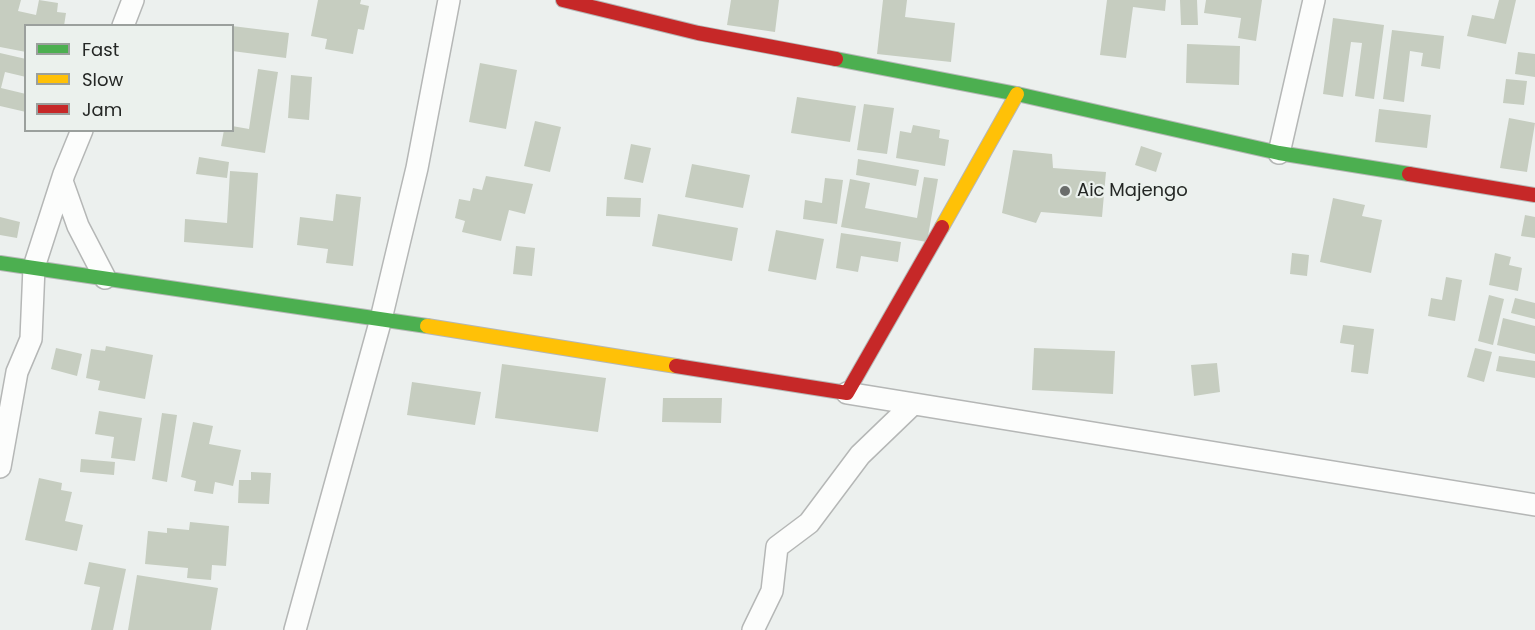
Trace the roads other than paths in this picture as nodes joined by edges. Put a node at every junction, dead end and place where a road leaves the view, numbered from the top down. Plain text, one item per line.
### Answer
1 (133, 0) edge
2 (449, 0) edge
3 (563, 0) edge
4 (1314, 0) edge
5 (124, 24) edge
6 (1017, 94) junction
7 (81, 132) edge
8 (1279, 153) junction
9 (62, 181) junction
10 (1535, 195) edge
11 (0, 263) edge
12 (34, 267) junction
13 (105, 278) junction
14 (381, 319) junction
15 (847, 393) junction
16 (913, 404) junction
17 (0, 467) edge
18 (1535, 505) edge
19 (295, 630) edge
20 (753, 630) edge

1 - 5 street
2 - 14 street
3 - 6 street
4 - 8 street
6 - 8 street
6 - 15 street
7 - 9 street
8 - 10 street
9 - 12 street
9 - 13 street
11 - 12 street
12 - 13 street
12 - 17 street
13 - 14 street
14 - 15 street
14 - 19 street
15 - 16 street
16 - 18 street
16 - 20 street

